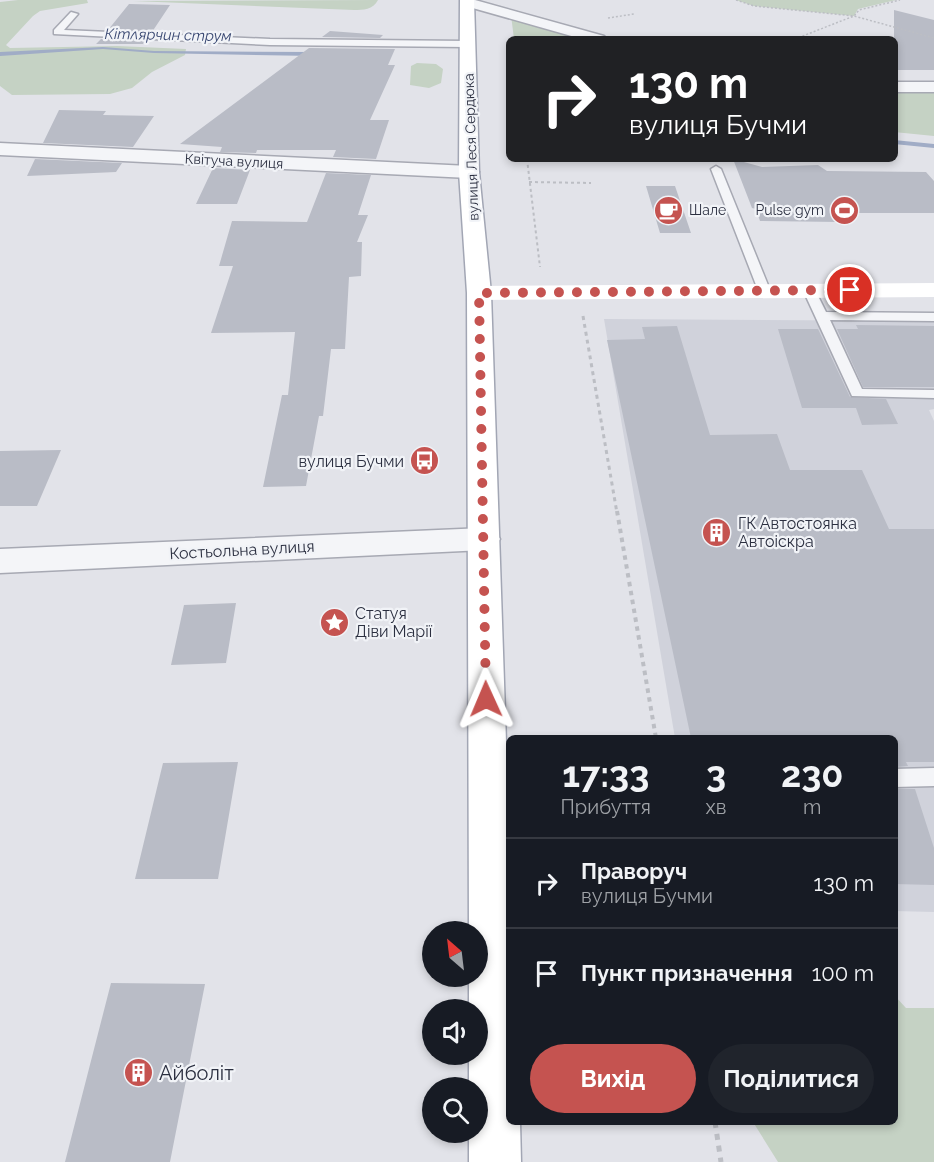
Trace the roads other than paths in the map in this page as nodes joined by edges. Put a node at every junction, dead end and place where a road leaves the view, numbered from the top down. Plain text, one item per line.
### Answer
1 (467, 1) edge
2 (74, 14) dead end
3 (589, 36) edge
4 (467, 44) junction
5 (898, 87) edge
6 (934, 87) edge
7 (0, 149) edge
8 (716, 169) dead end
9 (469, 172) junction
10 (764, 290) junction
11 (809, 290) junction
12 (934, 290) edge
13 (479, 293) junction
14 (821, 316) junction
15 (934, 316) edge
16 (934, 394) edge
17 (484, 539) junction
18 (0, 561) edge
19 (934, 777) edge
20 (898, 778) edge
21 (498, 790) edge
22 (495, 1162) edge

1 - 3 street
1 - 4 main road, вулиця Леся Сердюка
2 - 4 lane
4 - 9 main road, вулиця Леся Сердюка
5 - 6 street
7 - 9 street, Квітуча вулиця
8 - 10 lane
9 - 13 main road, вулиця Леся Сердюка
10 - 11 main road
10 - 13 main road
11 - 12 main road
11 - 14 lane
13 - 17 main road, вулиця Леся Сердюка
14 - 15 lane
14 - 16 lane
17 - 18 street, Костьольна вулиця
17 - 21 main road, вулиця Леся Сердюка
19 - 20 lane
21 - 22 main road, вулиця Леся Сердюка

